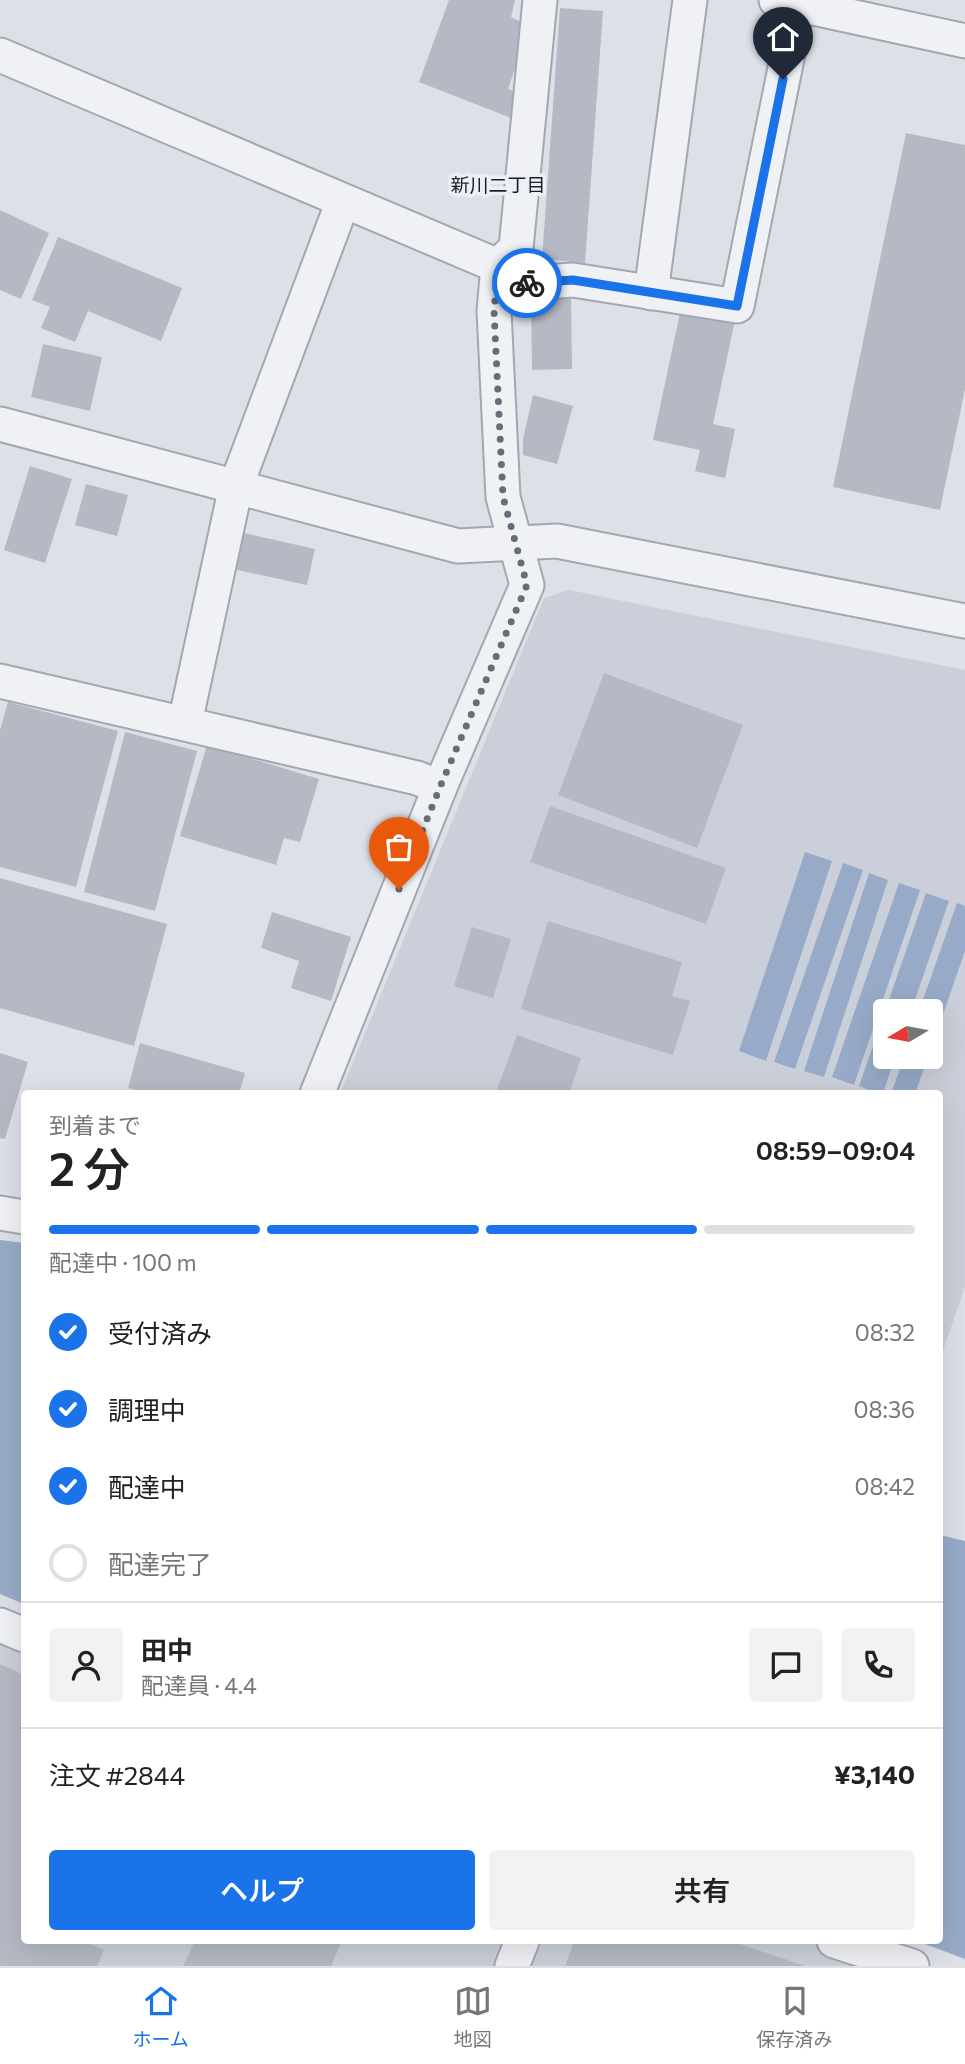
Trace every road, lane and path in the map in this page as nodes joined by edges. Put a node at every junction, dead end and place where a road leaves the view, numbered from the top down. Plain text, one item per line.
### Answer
1 (540, 0) edge
2 (690, 0) edge
3 (787, 2) edge
4 (965, 41) edge
5 (0, 55) edge
6 (343, 201) junction
7 (498, 266) junction
8 (651, 293) junction
9 (0, 424) edge
10 (236, 486) junction
11 (516, 542) junction
12 (965, 621) edge
13 (0, 681) edge
14 (185, 723) junction
15 (440, 787) junction
16 (319, 1090) edge
17 (0, 1213) edge
18 (21, 1216) edge
19 (0, 1625) edge
20 (21, 1634) edge
21 (521, 1944) edge
22 (843, 1944) edge
23 (512, 1966) edge
24 (912, 1966) edge

1 - 7 street
2 - 8 street
3 - 4 street
3 - 8 street
5 - 6 street
6 - 7 street
6 - 10 street
7 - 8 street
7 - 11 street
9 - 10 street
10 - 11 street
10 - 14 street
11 - 12 street
11 - 15 street
13 - 14 street
14 - 15 street
15 - 16 street
17 - 18 street
19 - 20 street
21 - 23 street
22 - 24 street

